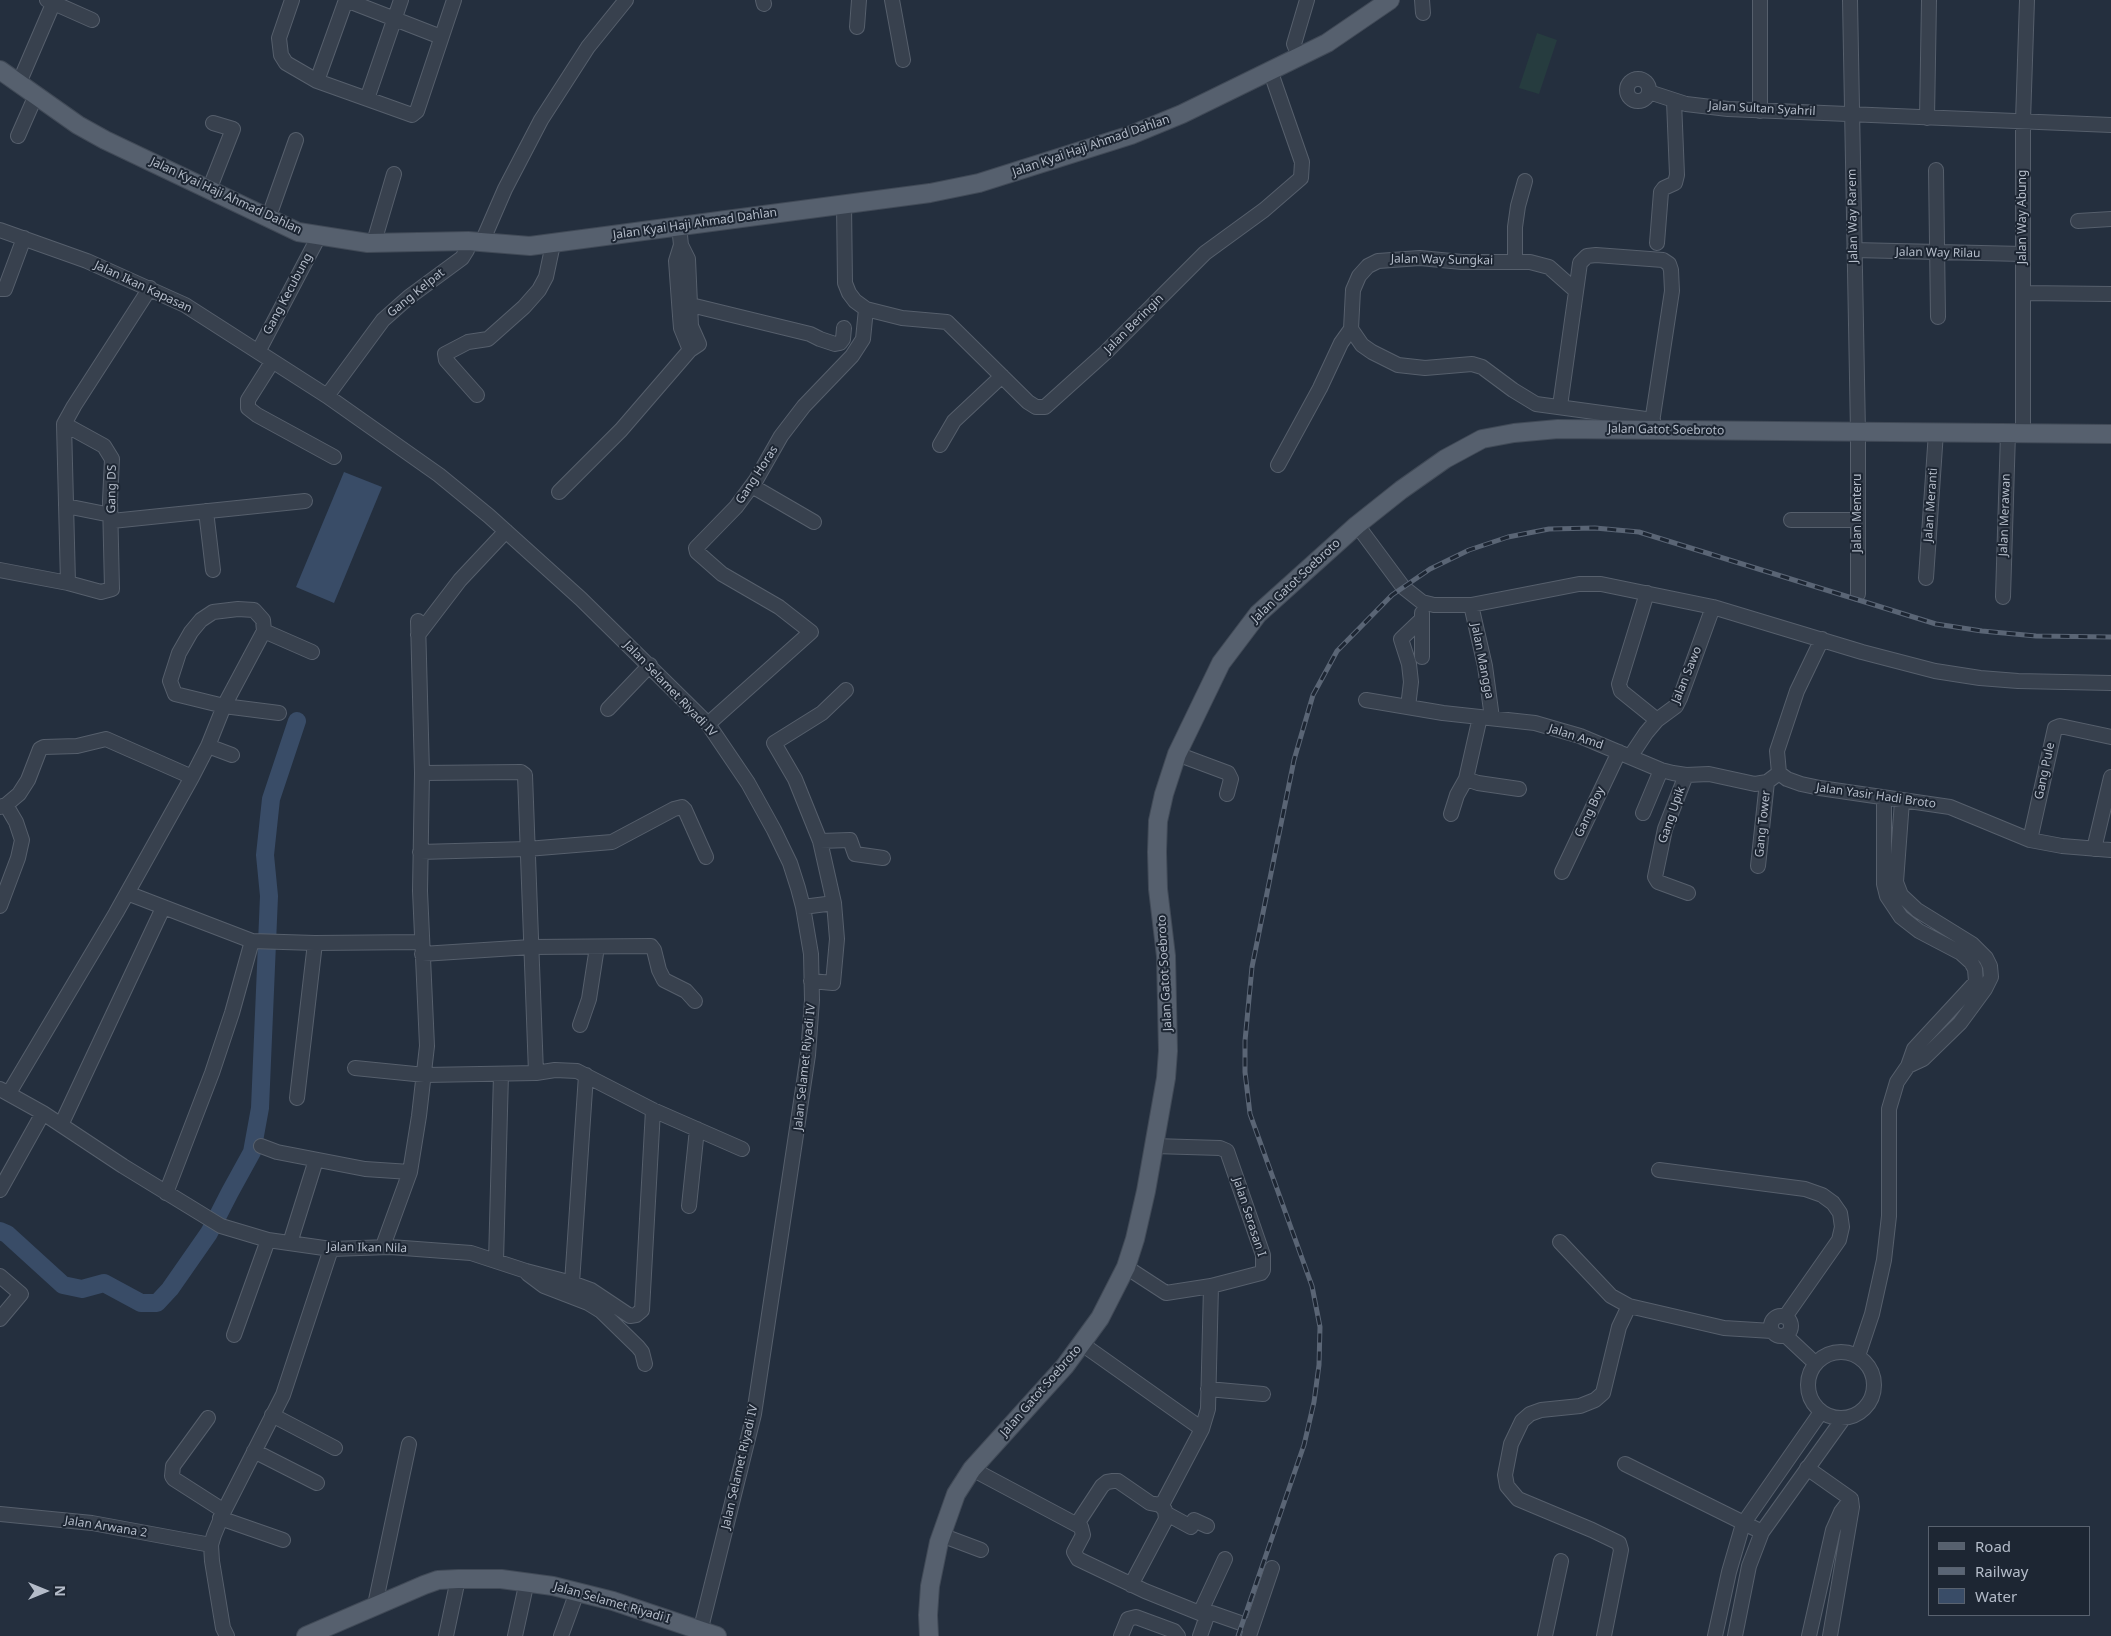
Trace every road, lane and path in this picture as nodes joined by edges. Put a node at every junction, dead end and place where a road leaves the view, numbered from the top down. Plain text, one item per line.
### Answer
1 (292, 0) edge
2 (346, 0) edge
3 (401, 0) edge
4 (454, 0) edge
5 (626, 0) edge
6 (859, 0) edge
7 (892, 0) edge
8 (1307, 0) edge
9 (1390, 0) edge
10 (1760, 0) edge
11 (1850, 0) edge
12 (1928, 0) edge
13 (2027, 0) edge
14 (50, 2) edge
15 (394, 19) junction
16 (92, 20) dead end
17 (857, 27) dead end
18 (441, 37) junction
19 (1299, 56) junction
20 (903, 60) dead end
21 (0, 70) edge
22 (1270, 70) junction
23 (318, 81) junction
24 (18, 83) junction
25 (1649, 92) dead end
26 (36, 95) junction
27 (367, 99) junction
28 (1674, 101) junction
29 (1760, 111) junction
30 (1851, 113) junction
31 (1927, 118) junction
32 (2023, 121) junction
33 (212, 123) dead end
34 (2111, 125) edge
35 (18, 136) dead end
36 (296, 140) dead end
37 (1936, 170) dead end
38 (394, 174) dead end
39 (1525, 181) dead end
40 (209, 190) junction
41 (844, 204) junction
42 (268, 219) junction
43 (2111, 219) edge
44 (2078, 221) dead end
45 (679, 226) junction
46 (0, 230) edge
47 (319, 236) junction
48 (24, 238) junction
49 (374, 242) junction
50 (475, 242) junction
51 (1657, 243) dead end
52 (553, 244) junction
53 (1854, 250) junction
54 (1937, 253) junction
55 (2023, 254) junction
56 (1515, 261) junction
57 (150, 288) junction
58 (0, 289) edge
59 (1575, 290) junction
60 (2023, 294) junction
61 (2111, 294) edge
62 (684, 301) junction
63 (866, 309) junction
64 (1938, 317) dead end
65 (844, 328) dead end
66 (1351, 329) junction
67 (258, 352) junction
68 (272, 362) junction
69 (1002, 376) junction
70 (477, 395) dead end
71 (327, 396) junction
72 (1560, 406) junction
73 (64, 424) junction
74 (1652, 425) junction
75 (1858, 432) junction
76 (1936, 432) junction
77 (2015, 433) junction
78 (2111, 434) edge
79 (940, 445) dead end
80 (334, 457) dead end
81 (1278, 465) dead end
82 (752, 486) junction
83 (559, 492) dead end
84 (305, 501) dead end
85 (66, 506) junction
86 (206, 511) junction
87 (111, 518) junction
88 (1791, 520) dead end
89 (1858, 520) junction
90 (814, 522) dead end
91 (1357, 525) junction
92 (506, 531) junction
93 (0, 570) edge
94 (213, 570) dead end
95 (1926, 578) dead end
96 (68, 583) junction
97 (1647, 593) junction
98 (1858, 594) dead end
99 (2003, 596) dead end
100 (1422, 602) junction
101 (1471, 605) junction
102 (1713, 607) junction
103 (1422, 619) junction
104 (418, 621) dead end
105 (264, 631) junction
106 (418, 635) junction
107 (1822, 640) junction
108 (312, 652) dead end
109 (1422, 657) dead end
110 (650, 665) junction
111 (2111, 683) edge
112 (846, 690) dead end
113 (1366, 700) dead end
114 (224, 706) junction
115 (1408, 707) junction
116 (608, 709) dead end
117 (279, 712) dead end
118 (1486, 717) junction
119 (1657, 720) junction
120 (708, 724) junction
121 (2111, 737) edge
122 (208, 746) junction
123 (1177, 754) junction
124 (1624, 754) junction
125 (232, 755) dead end
126 (1661, 770) junction
127 (422, 773) junction
128 (1779, 773) junction
129 (1686, 775) junction
130 (192, 777) junction
131 (2111, 777) edge
132 (1466, 779) junction
133 (1767, 782) junction
134 (1519, 789) dead end
135 (1227, 794) dead end
136 (1884, 799) junction
137 (1902, 801) junction
138 (3, 806) edge
139 (1643, 813) dead end
140 (1451, 814) dead end
141 (2030, 840) junction
142 (820, 841) junction
143 (527, 849) junction
144 (2094, 849) junction
145 (2111, 850) edge
146 (420, 852) junction
147 (706, 857) dead end
148 (883, 858) dead end
149 (1758, 866) dead end
150 (1562, 872) dead end
151 (1890, 883) junction
152 (127, 893) junction
153 (1688, 893) dead end
154 (834, 903) junction
155 (0, 906) edge
156 (163, 908) junction
157 (803, 908) junction
158 (259, 942) junction
159 (315, 943) junction
160 (531, 947) junction
161 (598, 947) junction
162 (422, 948) junction
163 (812, 981) junction
164 (695, 1001) dead end
165 (580, 1025) dead end
166 (355, 1068) dead end
167 (536, 1073) junction
168 (501, 1074) junction
169 (586, 1075) junction
170 (425, 1076) junction
171 (4, 1091) edge
172 (297, 1098) dead end
173 (653, 1110) junction
174 (43, 1113) junction
175 (61, 1124) junction
176 (697, 1129) junction
177 (261, 1146) dead end
178 (1154, 1146) junction
179 (742, 1149) dead end
180 (316, 1160) junction
181 (1659, 1170) dead end
182 (410, 1172) junction
183 (0, 1190) edge
184 (166, 1193) junction
185 (689, 1206) dead end
186 (268, 1240) junction
187 (1560, 1242) dead end
188 (290, 1243) junction
189 (383, 1246) junction
190 (330, 1249) junction
191 (496, 1261) junction
192 (1126, 1267) junction
193 (526, 1271) junction
194 (0, 1276) edge
195 (572, 1283) junction
196 (1211, 1286) junction
197 (1628, 1306) junction
198 (0, 1319) edge
199 (1779, 1333) junction
200 (234, 1336) dead end
201 (1082, 1344) junction
202 (1858, 1356) junction
203 (1815, 1363) junction
204 (645, 1364) dead end
205 (1208, 1389) junction
206 (1263, 1394) dead end
207 (1821, 1412) junction
208 (272, 1415) junction
209 (208, 1418) dead end
210 (1843, 1419) junction
211 (1202, 1429) junction
212 (409, 1444) dead end
213 (335, 1448) dead end
214 (254, 1451) junction
215 (1625, 1464) dead end
216 (1807, 1468) junction
217 (972, 1469) junction
218 (316, 1483) dead end
219 (1851, 1499) junction
220 (1163, 1510) junction
221 (0, 1514) edge
222 (222, 1515) junction
223 (1077, 1524) junction
224 (1743, 1524) junction
225 (1207, 1526) dead end
226 (1762, 1532) junction
227 (941, 1535) junction
228 (283, 1540) dead end
229 (211, 1545) junction
230 (981, 1550) dead end
231 (1225, 1559) dead end
232 (1561, 1561) dead end
233 (1272, 1568) dead end
234 (458, 1579) junction
235 (527, 1581) junction
236 (1132, 1585) junction
237 (577, 1592) junction
238 (376, 1605) junction
239 (1204, 1615) junction
240 (1250, 1632) edge
241 (706, 1634) edge
242 (227, 1636) edge
243 (306, 1636) edge
244 (446, 1636) edge
245 (515, 1636) edge
246 (561, 1636) edge
247 (929, 1636) edge
248 (1121, 1636) edge
249 (1178, 1636) edge
250 (1200, 1636) edge
251 (1545, 1636) edge
252 (1604, 1636) edge
253 (1715, 1636) edge
254 (1735, 1636) edge
255 (1809, 1636) edge
256 (1830, 1636) edge

1 - 23 street
2 - 15 street
2 - 23 street
3 - 15 street
4 - 18 street
5 - 50 street, Gang Kelpat
6 - 17 street
7 - 20 street
8 - 19 street
9 - 19 main road, Jalan Kyai Haji Ahmad Dahlan
10 - 29 street
11 - 30 street, Jalan Way Rarem
12 - 31 street
13 - 32 street, Jalan Way Abung
14 - 16 street
14 - 24 street
15 - 18 street
15 - 27 street
18 - 27 street
19 - 22 main road, Jalan Kyai Haji Ahmad Dahlan
21 - 24 main road, Jalan Kyai Haji Ahmad Dahlan
22 - 41 main road, Jalan Kyai Haji Ahmad Dahlan
22 - 69 street, Jalan Beringin
23 - 27 street
24 - 26 main road, Jalan Kyai Haji Ahmad Dahlan
25 - 28 street, Jalan Sultan Syahril
26 - 35 street
26 - 40 main road, Jalan Kyai Haji Ahmad Dahlan
28 - 29 street, Jalan Sultan Syahril
28 - 51 street
29 - 30 street, Jalan Sultan Syahril
30 - 31 street, Jalan Sultan Syahril
30 - 53 street, Jalan Way Rarem
31 - 32 street, Jalan Sultan Syahril
32 - 34 street, Jalan Sultan Syahril
32 - 55 street, Jalan Way Abung
33 - 40 street
36 - 42 street
37 - 54 street
38 - 49 street
39 - 56 street
40 - 42 main road, Jalan Kyai Haji Ahmad Dahlan
41 - 45 main road, Jalan Kyai Haji Ahmad Dahlan
41 - 63 street
42 - 47 main road, Jalan Kyai Haji Ahmad Dahlan
43 - 44 street
45 - 52 main road, Jalan Kyai Haji Ahmad Dahlan
45 - 62 street
46 - 48 street, Jalan Ikan Kapasan
47 - 49 main road, Jalan Kyai Haji Ahmad Dahlan
47 - 67 street, Gang Kecubung
48 - 57 street, Jalan Ikan Kapasan
48 - 58 street
49 - 50 main road, Jalan Kyai Haji Ahmad Dahlan
50 - 52 main road, Jalan Kyai Haji Ahmad Dahlan
50 - 71 street, Gang Kelpat
52 - 70 street
53 - 54 street, Jalan Way Rilau
53 - 75 street, Jalan Way Rarem
54 - 55 street, Jalan Way Rilau
54 - 64 street
55 - 60 street, Jalan Way Abung
56 - 59 street, Jalan Way Sungkai
56 - 66 street, Jalan Way Sungkai
57 - 67 street, Jalan Ikan Kapasan
57 - 73 street
59 - 72 street
59 - 74 street
60 - 61 street
60 - 77 street, Jalan Way Abung
62 - 65 street
62 - 83 street
63 - 69 street, Jalan Beringin
63 - 82 street, Gang Horas
66 - 72 street
66 - 81 street
67 - 68 street, Jalan Ikan Kapasan
68 - 71 street, Jalan Ikan Kapasan
68 - 80 street
69 - 79 street
71 - 92 street, Jalan Selamet Riyadi IV
72 - 74 street
73 - 85 street
73 - 87 street, Gang DS
74 - 75 main road, Jalan Gatot Soebroto
74 - 91 main road, Jalan Gatot Soebroto
75 - 76 main road, Jalan Gatot Soebroto
75 - 89 street, Jalan Menteru
76 - 77 main road, Jalan Gatot Soebroto
76 - 95 street, Jalan Meranti
77 - 78 main road, Jalan Gatot Soebroto
77 - 99 street, Jalan Merawan
82 - 90 street
82 - 120 street, Gang Horas
84 - 86 street, Gang DS
85 - 87 street
85 - 96 street
86 - 87 street, Gang DS
86 - 94 street
87 - 96 street, Gang DS
88 - 89 street
89 - 98 street, Jalan Menteru
91 - 100 street
91 - 123 main road, Jalan Gatot Soebroto
92 - 106 street
92 - 110 street, Jalan Selamet Riyadi IV
93 - 96 street
97 - 101 street
97 - 102 street
97 - 119 street
100 - 101 street
100 - 103 street
101 - 118 street, Jalan Mangga
102 - 107 street
102 - 119 street, Jalan Sawo
103 - 109 street
103 - 115 street
104 - 106 street
105 - 108 street
105 - 114 street
105 - 114 street
106 - 127 street
107 - 111 street
107 - 128 street
110 - 116 street
110 - 120 street, Jalan Selamet Riyadi IV
112 - 142 street
113 - 115 street, Jalan Amd
114 - 117 street
114 - 122 street
115 - 118 street, Jalan Amd
118 - 124 street, Jalan Amd
118 - 132 street
119 - 124 street, Jalan Sawo
120 - 157 street, Jalan Selamet Riyadi IV
121 - 141 street, Gang Pule
122 - 125 street
122 - 130 street
123 - 135 street
123 - 178 main road, Jalan Gatot Soebroto
124 - 126 street, Jalan Amd
124 - 150 street, Gang Boy
126 - 129 street, Jalan Amd
126 - 139 street
127 - 143 street
127 - 146 street
128 - 133 street
128 - 136 street, Jalan Yasir Hadi Broto
129 - 133 street, Jalan Amd
129 - 153 street, Gang Upik
130 - 138 street
130 - 152 street
131 - 144 street
132 - 134 street
132 - 140 street
133 - 149 street, Gang Tower
136 - 137 street, Jalan Yasir Hadi Broto
136 - 151 street
137 - 141 street, Jalan Yasir Hadi Broto
137 - 151 street
138 - 155 street
141 - 144 street, Jalan Yasir Hadi Broto
142 - 148 street
142 - 154 street
143 - 146 street
143 - 147 street
143 - 160 street
144 - 145 street, Jalan Yasir Hadi Broto
146 - 162 street
151 - 202 street
152 - 156 street
152 - 171 street
154 - 157 street
154 - 163 street
156 - 158 street
156 - 175 street
157 - 163 street, Jalan Selamet Riyadi IV
158 - 159 street
158 - 184 street
159 - 162 street
159 - 172 street
160 - 161 street
160 - 162 street
160 - 167 street
161 - 164 street
161 - 165 street
162 - 170 street
163 - 241 street, Jalan Selamet Riyadi IV
166 - 170 street
167 - 168 street
167 - 169 street
168 - 170 street
168 - 191 street
169 - 173 street
169 - 195 street
170 - 182 street
171 - 174 street, Jalan Ikan Nila
173 - 176 street
173 - 195 street, Jalan Ikan Nila
174 - 175 street, Jalan Ikan Nila
174 - 183 street
175 - 184 street, Jalan Ikan Nila
176 - 179 street
176 - 185 street
177 - 180 street
178 - 192 main road, Jalan Gatot Soebroto
178 - 196 street, Jalan Serasan I
180 - 182 street
180 - 188 street
181 - 199 street
182 - 189 street
184 - 186 street, Jalan Ikan Nila
186 - 188 street, Jalan Ikan Nila
186 - 200 street
187 - 197 street
188 - 190 street, Jalan Ikan Nila
189 - 190 street, Jalan Ikan Nila
189 - 191 street, Jalan Ikan Nila
190 - 208 street
191 - 193 street, Jalan Ikan Nila
192 - 196 street, Jalan Serasan I
192 - 201 main road, Jalan Gatot Soebroto
193 - 195 street, Jalan Ikan Nila
193 - 204 street
194 - 198 street
196 - 205 street
197 - 199 street
197 - 252 street
199 - 203 street
201 - 211 street
201 - 217 main road, Jalan Gatot Soebroto
202 - 203 street
202 - 210 street
203 - 207 street
205 - 206 street
205 - 211 street
207 - 210 street
207 - 224 street
208 - 213 street
208 - 214 street
209 - 222 street
210 - 216 street
211 - 220 street
212 - 238 street
214 - 218 street
214 - 222 street
215 - 224 street
216 - 219 street
216 - 226 street
217 - 223 street
217 - 227 main road, Jalan Gatot Soebroto
219 - 255 street
219 - 256 street
220 - 223 street
220 - 225 street
220 - 236 street
221 - 229 street, Jalan Arwana 2
222 - 228 street
222 - 229 street
223 - 236 street
224 - 226 street
224 - 253 street
226 - 254 street
227 - 230 street
227 - 247 main road, Jalan Gatot Soebroto
229 - 242 street
231 - 239 street
232 - 251 street
233 - 240 street
234 - 235 main road, Jalan Selamet Riyadi I
234 - 238 main road, Jalan Selamet Riyadi I
234 - 244 street
235 - 237 main road, Jalan Selamet Riyadi I
235 - 245 street
236 - 239 street
237 - 241 main road, Jalan Selamet Riyadi I
237 - 246 street
238 - 243 main road, Jalan Selamet Riyadi I
239 - 240 street
239 - 250 street
248 - 249 street

